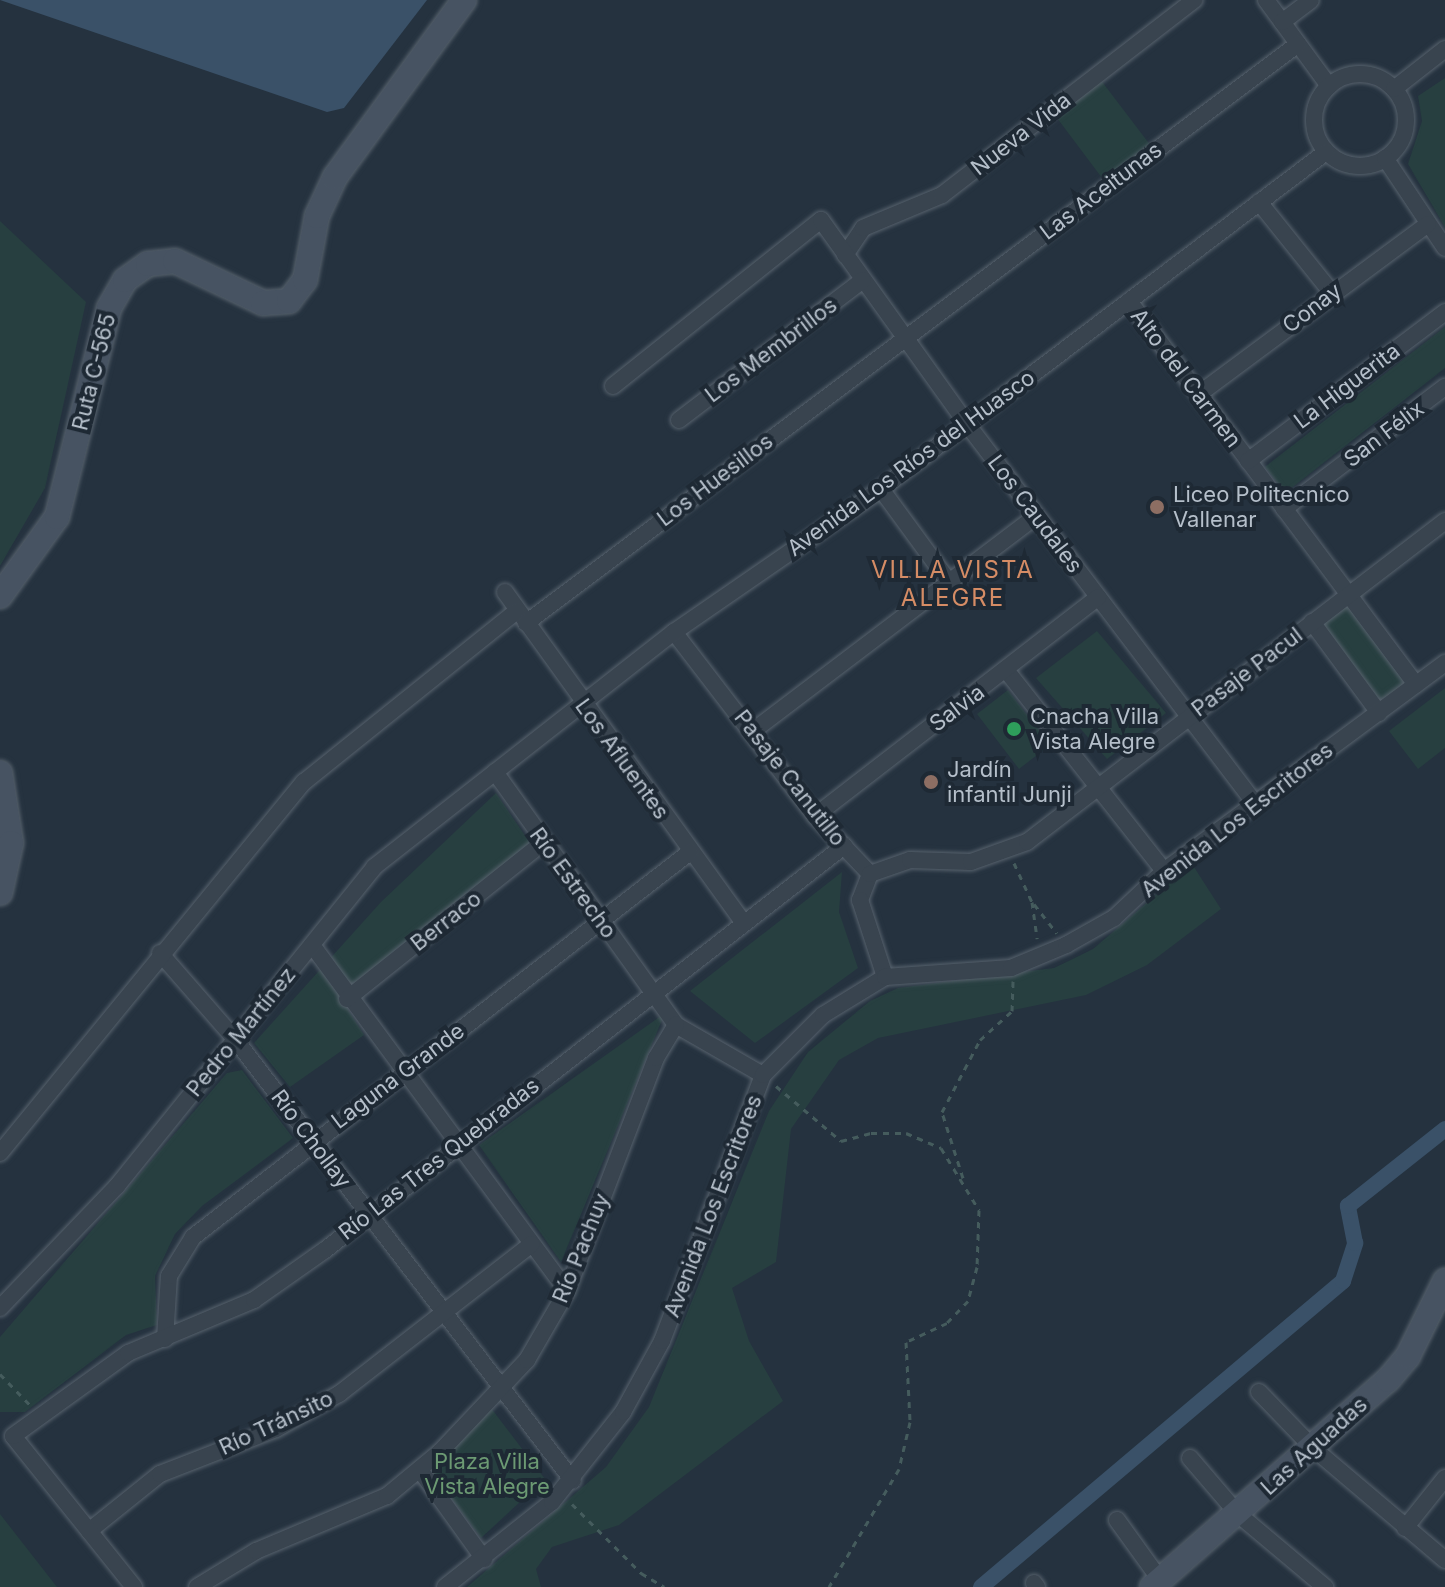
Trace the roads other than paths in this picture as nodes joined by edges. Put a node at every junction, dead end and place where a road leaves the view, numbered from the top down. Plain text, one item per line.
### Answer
1 (464, 0) edge
2 (1194, 0) edge
3 (1266, 0) edge
4 (1311, 0) edge
5 (1282, 22) junction
6 (1298, 44) junction
7 (1445, 49) edge
8 (1329, 86) junction
9 (1394, 89) junction
10 (1326, 152) junction
11 (1385, 158) junction
12 (1259, 202) junction
13 (1428, 224) junction
14 (1445, 248) edge
15 (845, 255) junction
16 (863, 280) junction
17 (1332, 293) junction
18 (1129, 301) junction
19 (1445, 312) edge
20 (904, 337) junction
21 (613, 386) dead end
22 (1445, 387) edge
23 (1199, 394) junction
24 (679, 420) dead end
25 (967, 424) junction
26 (1248, 461) junction
27 (881, 489) junction
28 (1284, 509) junction
29 (1036, 516) junction
30 (1445, 521) edge
31 (949, 582) junction
32 (505, 592) dead end
33 (1348, 595) junction
34 (0, 596) edge
35 (1098, 597) junction
36 (522, 617) junction
37 (1312, 622) junction
38 (674, 632) junction
39 (1445, 663) edge
40 (1006, 670) junction
41 (1416, 685) junction
42 (581, 704) junction
43 (1379, 713) junction
44 (1188, 716) junction
45 (753, 731) junction
46 (495, 772) junction
47 (0, 773) edge
48 (1100, 785) junction
49 (1255, 804) junction
50 (815, 816) junction
51 (544, 842) junction
52 (844, 846) junction
53 (690, 852) junction
54 (1164, 871) junction
55 (870, 874) junction
56 (0, 893) edge
57 (601, 922) junction
58 (744, 923) junction
59 (312, 945) junction
60 (160, 953) junction
61 (885, 977) junction
62 (653, 992) junction
63 (347, 999) junction
64 (676, 1025) junction
65 (235, 1039) junction
66 (403, 1072) junction
67 (763, 1075) junction
68 (312, 1141) junction
69 (456, 1143) junction
70 (0, 1153) edge
71 (366, 1212) junction
72 (532, 1244) junction
73 (1445, 1281) edge
74 (567, 1291) junction
75 (0, 1308) edge
76 (444, 1313) junction
77 (165, 1339) junction
78 (500, 1386) junction
79 (1259, 1392) dead end
80 (1313, 1448) junction
81 (1190, 1458) dead end
82 (420, 1470) junction
83 (1445, 1478) edge
84 (567, 1487) junction
85 (1238, 1514) junction
86 (1117, 1520) dead end
87 (1405, 1528) junction
88 (89, 1531) junction
89 (484, 1559) junction
90 (1445, 1560) edge
91 (1157, 1585) edge
92 (134, 1587) edge
93 (197, 1587) edge
94 (445, 1587) edge
95 (1325, 1587) edge

1 - 34 main road, Ruta C-565
2 - 15 street, Nueva Vida
3 - 5 street
4 - 5 street
5 - 6 street
6 - 8 street
6 - 20 street, Las Aceitunas
7 - 9 street
8 - 9 street
8 - 10 street
9 - 11 street
10 - 11 street
10 - 12 street, Avenida Los Ríos del Huasco
11 - 13 street
12 - 17 street
12 - 18 street, Avenida Los Ríos del Huasco
13 - 14 street
13 - 17 street, Conay
15 - 16 street, Los Caudales
15 - 21 street, Los Caudales
16 - 20 street, Los Caudales
16 - 24 street, Los Membrillos
17 - 23 street, Conay
18 - 23 street, Alto del Carmen
18 - 25 street, Avenida Los Ríos del Huasco
19 - 26 street, La Higuerita
20 - 25 street, Los Caudales
20 - 36 street, Los Huesillos
22 - 28 street, San Félix
23 - 26 street, Alto del Carmen
25 - 27 street, Avenida Los Ríos del Huasco
25 - 29 street, Los Caudales
26 - 28 street, Alto del Carmen
27 - 31 street
27 - 38 street, Avenida Los Ríos del Huasco
28 - 33 street, Alto del Carmen
29 - 31 street
29 - 35 street, Los Caudales
30 - 33 street, Pasaje Pacul
31 - 45 street
32 - 36 street, Los Afluentes
33 - 37 street, Pasaje Pacul
33 - 41 street, Alto del Carmen
35 - 40 street, Salvia
35 - 44 street, Los Caudales
36 - 42 street, Los Afluentes
36 - 60 street, Los Huesillos
37 - 43 street
37 - 44 street, Pasaje Pacul
38 - 42 street, Avenida Los Ríos del Huasco
38 - 45 street, Pasaje Canutillo
39 - 41 street, Avenida Los Escritores
40 - 48 street
40 - 50 street, Salvia
41 - 43 street, Avenida Los Escritores
42 - 46 street, Avenida Los Ríos del Huasco
42 - 53 street, Los Afluentes
43 - 49 street, Avenida Los Escritores
44 - 48 street, Pasaje Pacul
44 - 49 street, Los Caudales
45 - 50 street, Pasaje Canutillo
46 - 51 street, Río Estrecho
46 - 59 street, Pedro Martínez
47 - 56 main road
48 - 54 street
48 - 55 street, Pasaje Pacul
49 - 54 street, Avenida Los Escritores
50 - 52 street, Pasaje Canutillo
51 - 57 street, Río Estrecho
51 - 63 street, Berraco
52 - 55 street, Pasaje Canutillo
52 - 58 street, Río Las Tres Quebradas
53 - 57 street, Laguna Grande
53 - 58 street, Los Afluentes
54 - 61 street, Avenida Los Escritores
55 - 61 street
57 - 62 street, Río Estrecho
57 - 66 street, Laguna Grande
58 - 62 street, Río Las Tres Quebradas
59 - 63 street
59 - 65 street, Pedro Martínez
60 - 65 street, Río Chollay
60 - 70 street, Los Huesillos
61 - 67 street, Avenida Los Escritores
62 - 64 street
62 - 69 street, Río Las Tres Quebradas
63 - 66 street
64 - 67 street
64 - 74 street, Río Pachuy
65 - 68 street, Río Chollay
65 - 75 street, Pedro Martínez
66 - 68 street, Laguna Grande
66 - 69 street
67 - 84 street, Avenida Los Escritores
68 - 71 street, Río Chollay
68 - 77 street, Laguna Grande
69 - 71 street, Río Las Tres Quebradas
69 - 72 street
71 - 76 street, Río Chollay
71 - 77 street, Río Las Tres Quebradas
72 - 74 street
72 - 76 street, Río Tránsito
73 - 80 main road, Las Aguadas
74 - 78 street, Río Pachuy
76 - 78 street, Río Chollay
76 - 88 street, Río Tránsito
77 - 88 street, Río Las Tres Quebradas
78 - 82 street, Río Pachuy
78 - 84 street, Río Chollay
79 - 80 street
80 - 85 main road, Las Aguadas
80 - 87 street
81 - 85 street
82 - 89 street
82 - 93 street, Río Pachuy
83 - 87 street
84 - 89 street, Avenida Los Escritores
85 - 91 main road, Las Aguadas
85 - 95 street
86 - 91 street
87 - 90 street
88 - 92 street
89 - 94 street, Avenida Los Escritores

